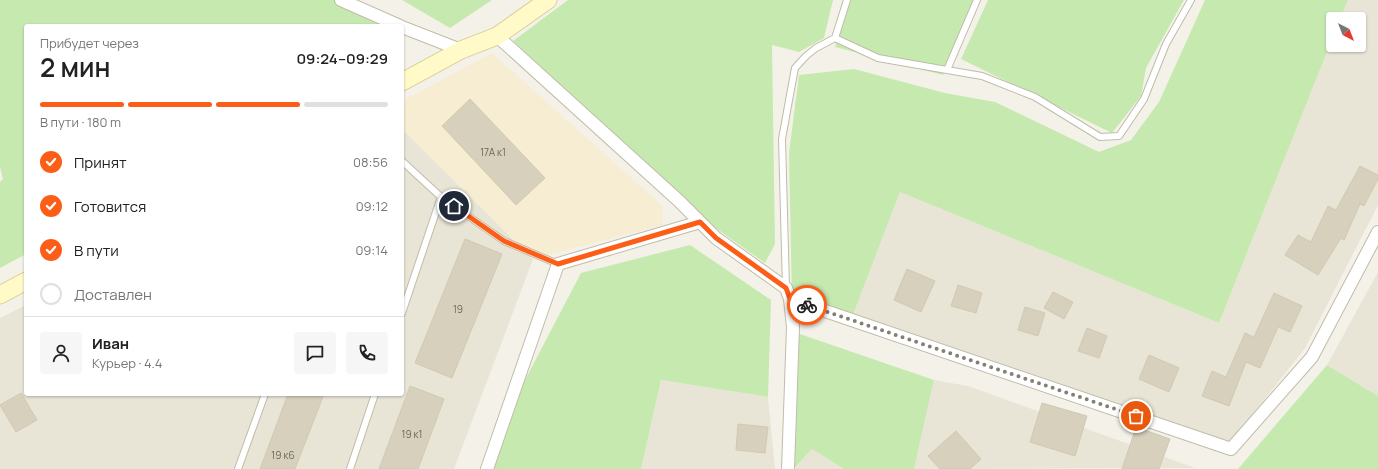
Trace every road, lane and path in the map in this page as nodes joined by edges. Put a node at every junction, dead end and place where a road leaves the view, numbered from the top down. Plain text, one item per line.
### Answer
1 (341, 0) edge
2 (548, 0) edge
3 (847, 0) edge
4 (977, 0) edge
5 (1191, 0) edge
6 (396, 24) edge
7 (404, 27) edge
8 (497, 36) junction
9 (835, 38) junction
10 (461, 50) junction
11 (947, 70) junction
12 (404, 81) edge
13 (404, 163) edge
14 (441, 196) junction
15 (700, 222) junction
16 (1378, 232) edge
17 (558, 264) junction
18 (24, 282) edge
19 (788, 294) junction
20 (0, 295) edge
21 (404, 307) edge
22 (264, 396) edge
23 (374, 396) edge
24 (238, 469) edge
25 (350, 469) edge
26 (487, 469) edge
27 (788, 469) edge

1 - 6 street
2 - 8 street
3 - 9 lane
4 - 11 lane
5 - 11 lane
7 - 10 street
8 - 10 street
8 - 15 street
9 - 11 lane
9 - 19 lane
10 - 12 street
13 - 14 lane
14 - 17 lane
14 - 21 lane
15 - 17 street
15 - 19 street
16 - 19 street
17 - 26 street
18 - 20 street
19 - 27 street
22 - 24 lane
23 - 25 lane

